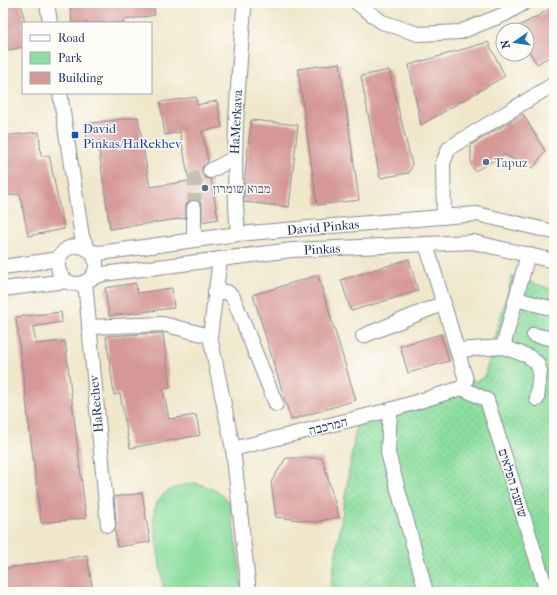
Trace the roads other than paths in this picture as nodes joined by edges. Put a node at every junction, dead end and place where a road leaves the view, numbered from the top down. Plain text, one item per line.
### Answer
1 (47, 3) edge
2 (357, 3) edge
3 (524, 3) edge
4 (244, 9) dead end
5 (50, 22) edge
6 (554, 84) edge
7 (60, 94) edge
8 (234, 158) junction
9 (210, 171) tunnel mouth
10 (194, 208) tunnel mouth
11 (444, 216) junction
12 (554, 232) edge
13 (238, 234) junction
14 (194, 240) junction
15 (426, 244) junction
16 (90, 251) junction
17 (528, 254) junction
18 (59, 259) junction
19 (220, 259) junction
20 (554, 261) edge
21 (3, 267) edge
22 (87, 280) junction
23 (66, 281) junction
24 (3, 289) edge
25 (215, 292) junction
26 (516, 298) junction
27 (444, 303) junction
28 (554, 309) edge
29 (89, 327) junction
30 (534, 335) dead end
31 (210, 336) junction
32 (363, 336) dead end
33 (554, 339) edge
34 (503, 347) junction
35 (457, 350) junction
36 (462, 388) junction
37 (537, 399) dead end
38 (276, 404) dead end
39 (390, 410) junction
40 (233, 449) junction
41 (108, 525) dead end
42 (249, 592) edge
43 (426, 592) edge
44 (548, 592) edge

1 - 5 street
2 - 3 street
4 - 8 street, HaMerkava
6 - 11 street
7 - 16 street
8 - 9 street
8 - 13 street, HaMerkava
10 - 14 street
11 - 12 street, David Pinkas
11 - 13 street, David Pinkas
13 - 14 street, David Pinkas
14 - 16 street, David Pinkas
15 - 17 street, Pinkas
15 - 19 street, Pinkas
15 - 27 street
16 - 18 street
16 - 22 street
17 - 20 street, Pinkas
17 - 26 street
18 - 21 street
18 - 23 street
19 - 22 street, Pinkas
19 - 25 street
22 - 23 street
22 - 29 street, HaRechev
23 - 24 street
25 - 31 street
25 - 38 street
26 - 28 street
26 - 34 street
27 - 32 street
27 - 35 street
29 - 31 street
29 - 41 street, HaRechev
30 - 33 street
31 - 40 street
34 - 35 street
34 - 37 street
35 - 36 street
36 - 39 street, המרכבה
36 - 44 street, שושנת הפלאים
39 - 40 street, המרכבה
39 - 43 street
40 - 42 street

